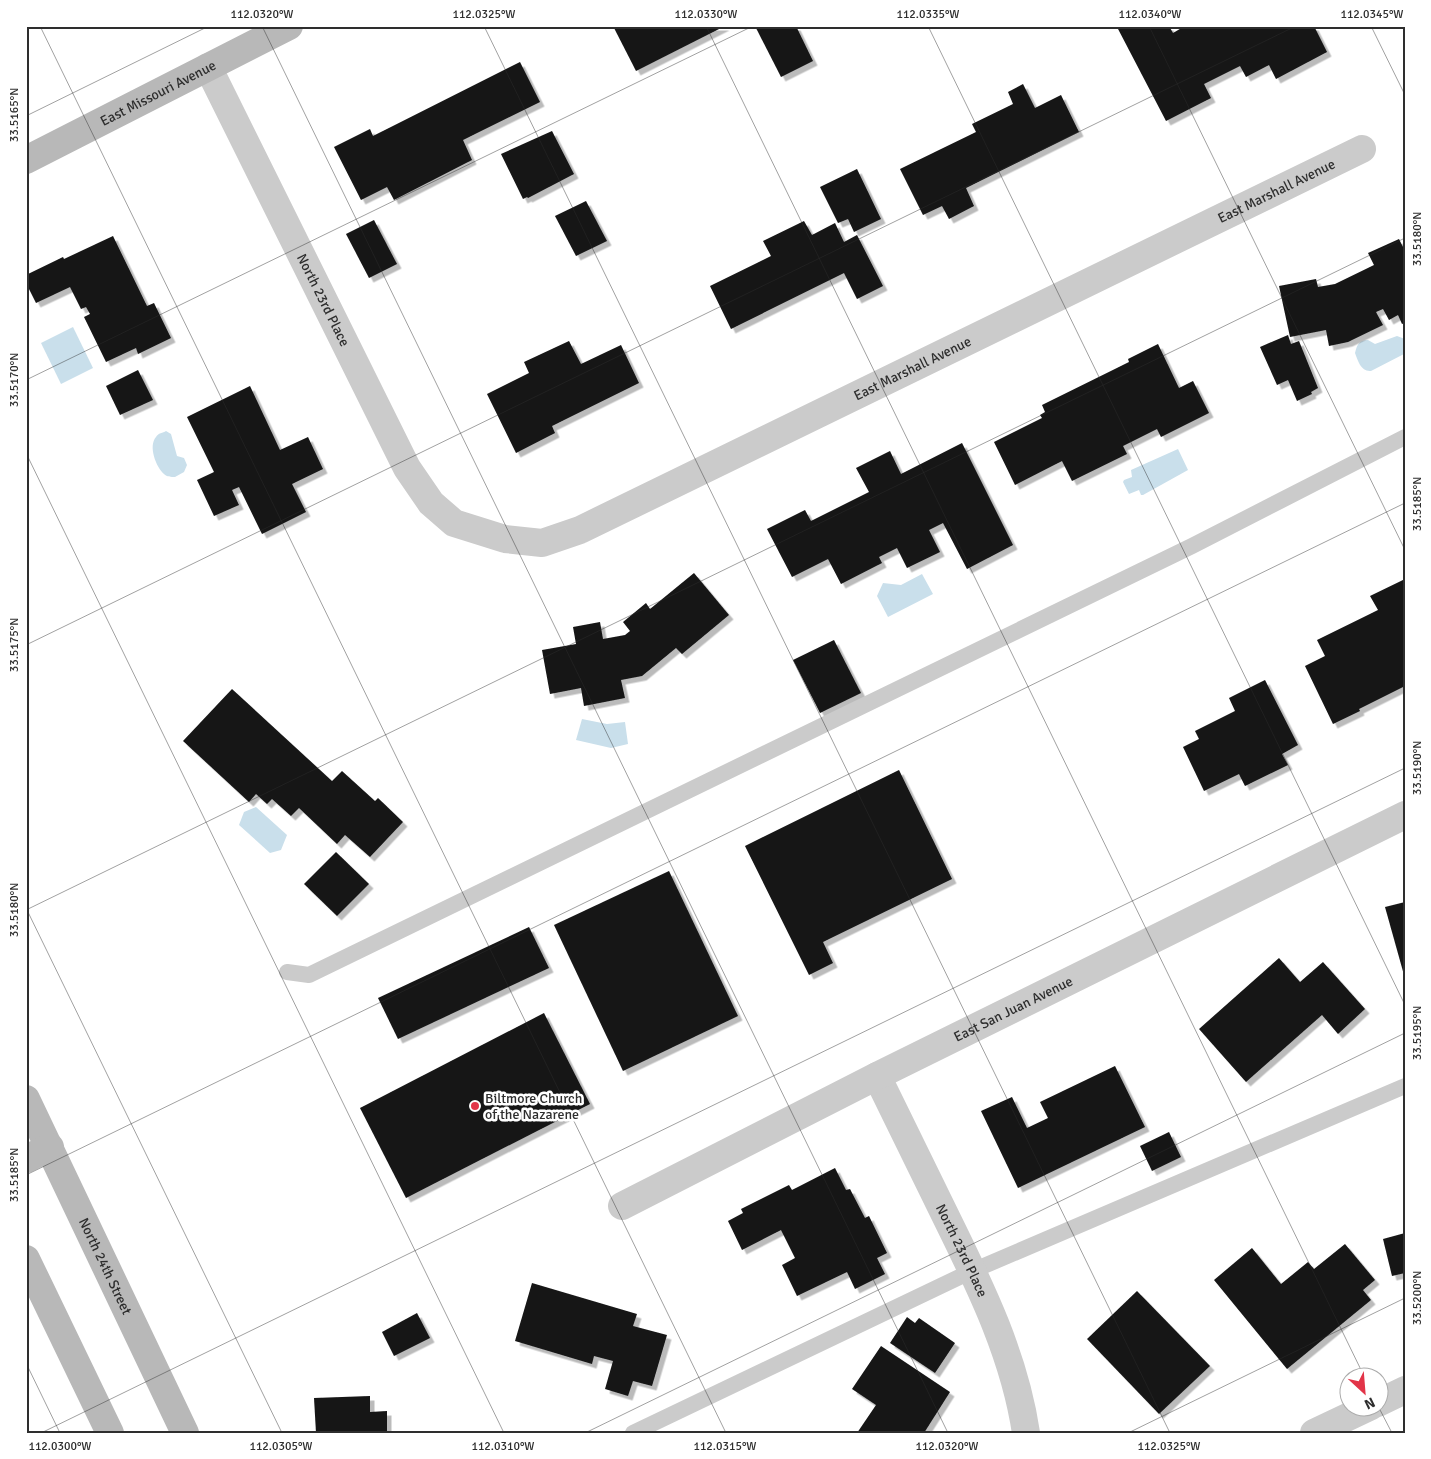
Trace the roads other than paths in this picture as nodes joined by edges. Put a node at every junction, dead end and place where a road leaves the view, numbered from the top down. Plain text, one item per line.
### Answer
1 (289, 26) edge
2 (208, 67) junction
3 (1362, 149) dead end
4 (26, 160) edge
5 (1405, 438) edge
6 (454, 523) joint
7 (1405, 815) edge
8 (287, 972) dead end
9 (877, 1076) junction
10 (1405, 1086) edge
11 (26, 1099) edge
12 (38, 1153) edge
13 (622, 1206) dead end
14 (26, 1259) edge
15 (972, 1271) junction
16 (1405, 1390) edge
17 (1388, 1398) edge
18 (1350, 1416) edge
19 (110, 1433) edge
20 (185, 1433) edge
21 (633, 1433) edge
22 (1026, 1433) edge
23 (1314, 1433) edge

1 - 2 main road, East Missouri Avenue
2 - 4 main road, East Missouri Avenue
2 - 6 street, North 23rd Place
3 - 6 street, East Marshall Avenue
5 - 8 lane
7 - 9 street, East San Juan Avenue
9 - 13 street, East San Juan Avenue
9 - 15 street, North 23rd Place
10 - 15 lane
11 - 12 main road, North 24th Street
12 - 20 main road, North 24th Street
14 - 19 main road
15 - 21 lane
15 - 22 street, North 23rd Place
16 - 17 street
18 - 23 street

